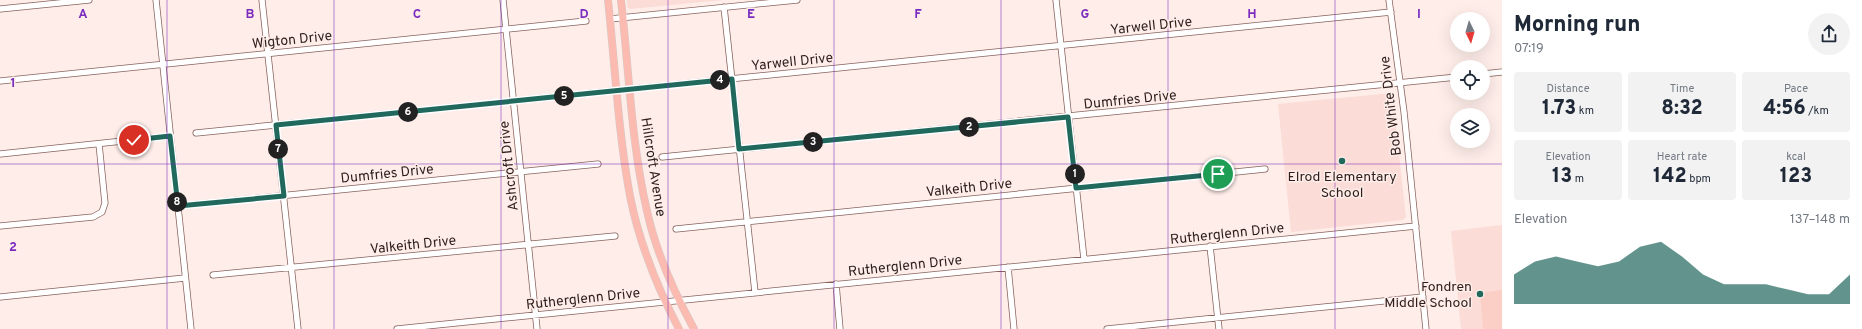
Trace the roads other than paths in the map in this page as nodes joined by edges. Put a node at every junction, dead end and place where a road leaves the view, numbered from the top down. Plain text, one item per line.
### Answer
1 (89, 0) edge
2 (156, 0) edge
3 (262, 0) edge
4 (503, 0) edge
5 (608, 0) edge
6 (621, 0) edge
7 (797, 0) edge
8 (1056, 0) edge
9 (1390, 0) edge
10 (724, 7) junction
11 (0, 9) edge
12 (1391, 12) junction
13 (623, 18) junction
14 (610, 19) junction
15 (586, 21) dead end
16 (506, 30) junction
17 (1061, 46) junction
18 (268, 53) junction
19 (163, 65) junction
20 (1502, 72) edge
21 (1490, 73) edge
22 (1450, 78) edge
23 (732, 79) junction
24 (0, 81) edge
25 (1400, 84) junction
26 (630, 89) junction
27 (617, 90) junction
28 (513, 101) junction
29 (1068, 117) junction
30 (276, 125) junction
31 (196, 133) dead end
32 (170, 136) junction
33 (99, 144) junction
34 (739, 149) junction
35 (0, 154) edge
36 (662, 157) dead end
37 (598, 164) dead end
38 (1265, 169) dead end
39 (521, 172) junction
40 (1076, 188) junction
41 (284, 196) junction
42 (178, 206) junction
43 (747, 222) junction
44 (0, 226) edge
45 (1416, 226) junction
46 (676, 229) dead end
47 (615, 236) dead end
48 (528, 244) junction
49 (1210, 246) junction
50 (1084, 259) junction
51 (1008, 267) junction
52 (292, 268) junction
53 (213, 276) dead end
54 (185, 278) junction
55 (836, 284) junction
56 (755, 292) junction
57 (1423, 297) junction
58 (0, 298) edge
59 (678, 300) junction
60 (665, 302) junction
61 (536, 315) junction
62 (1218, 318) junction
63 (191, 329) edge
64 (298, 329) edge
65 (397, 329) edge
66 (537, 329) edge
67 (679, 329) edge
68 (694, 329) edge
69 (840, 329) edge
70 (1014, 329) edge
71 (1107, 329) edge
72 (1219, 329) edge
73 (1426, 329) edge

1 - 11 street
2 - 19 street
3 - 18 street
4 - 16 street, Ashcroft Drive
5 - 14 main road, Hillcroft Avenue
6 - 13 main road, Hillcroft Avenue
7 - 10 street
8 - 17 street
9 - 12 street, Bob White Drive
10 - 13 street
10 - 23 street
12 - 17 street, Yarwell Drive
12 - 25 street, Bob White Drive
13 - 14 street
13 - 26 main road, Hillcroft Avenue
14 - 27 main road, Hillcroft Avenue
15 - 16 street, Wigton Drive
16 - 18 street, Wigton Drive
16 - 28 street, Ashcroft Drive
17 - 23 street, Yarwell Drive
17 - 29 street
18 - 19 street, Wigton Drive
18 - 30 street
19 - 24 street, Wigton Drive
19 - 32 street
20 - 21 street
22 - 25 street, Dumfries Drive
23 - 26 street, Yarwell Drive
23 - 34 street
25 - 29 street, Dumfries Drive
25 - 45 street, Bob White Drive
26 - 27 street, Yarwell Drive
26 - 59 main road, Hillcroft Avenue
27 - 28 street, Yarwell Drive
27 - 60 main road, Hillcroft Avenue
28 - 30 street, Yarwell Drive
28 - 39 street, Ashcroft Drive
29 - 34 street, Dumfries Drive
29 - 40 street
30 - 31 street, Yarwell Drive
30 - 41 street
32 - 33 street
32 - 42 street
33 - 35 street
33 - 44 street
34 - 36 street, Dumfries Drive
34 - 43 street
37 - 39 street, Dumfries Drive
38 - 40 street, Valkeith Drive
39 - 41 street, Dumfries Drive
39 - 48 street, Ashcroft Drive
40 - 43 street, Valkeith Drive
40 - 50 street
41 - 42 street, Dumfries Drive
41 - 52 street
42 - 54 street
43 - 46 street, Valkeith Drive
43 - 56 street
45 - 49 street, Rutherglenn Drive
45 - 57 street, Bob White Drive
47 - 48 street, Valkeith Drive
48 - 52 street, Valkeith Drive
48 - 61 street, Ashcroft Drive
49 - 50 street, Rutherglenn Drive
49 - 62 street
50 - 51 street, Rutherglenn Drive
51 - 55 street, Rutherglenn Drive
51 - 70 street
52 - 53 street, Valkeith Drive
52 - 64 street
54 - 58 street
54 - 63 street
55 - 56 street, Rutherglenn Drive
55 - 69 street
56 - 59 street, Rutherglenn Drive
57 - 62 street
57 - 73 street, Bob White Drive
59 - 60 street, Rutherglenn Drive
59 - 68 main road, Hillcroft Avenue
60 - 61 street, Rutherglenn Drive
60 - 67 main road, Hillcroft Avenue
61 - 65 street, Rutherglenn Drive
61 - 66 street, Ashcroft Drive
62 - 71 street
62 - 72 street

